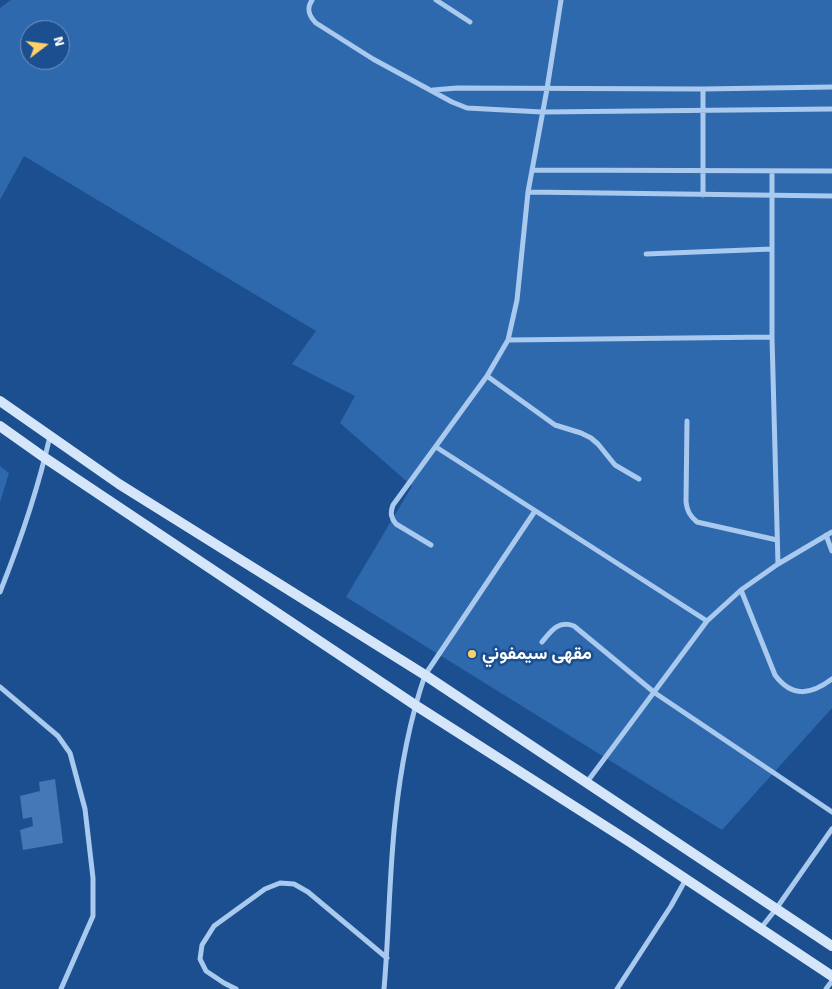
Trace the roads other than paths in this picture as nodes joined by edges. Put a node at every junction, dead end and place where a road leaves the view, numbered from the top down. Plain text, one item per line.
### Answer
1 (312, 0) edge
2 (436, 0) edge
3 (561, 0) edge
4 (470, 22) dead end
5 (832, 87) edge
6 (547, 89) junction
7 (703, 89) junction
8 (432, 90) junction
9 (832, 108) edge
10 (703, 110) junction
11 (542, 112) junction
12 (533, 170) junction
13 (703, 170) junction
14 (772, 171) junction
15 (832, 171) edge
16 (528, 192) junction
17 (703, 195) junction
18 (772, 196) junction
19 (832, 196) edge
20 (772, 249) junction
21 (646, 254) dead end
22 (772, 337) junction
23 (508, 340) junction
24 (486, 376) junction
25 (0, 401) edge
26 (687, 421) dead end
27 (0, 426) edge
28 (50, 436) junction
29 (436, 447) junction
30 (45, 458) junction
31 (639, 479) dead end
32 (535, 511) junction
33 (832, 532) edge
34 (826, 535) junction
35 (777, 540) junction
36 (431, 545) dead end
37 (832, 551) edge
38 (778, 564) junction
39 (741, 590) junction
40 (0, 592) edge
41 (707, 621) junction
42 (542, 642) dead end
43 (425, 675) junction
44 (832, 679) edge
45 (0, 687) edge
46 (655, 693) junction
47 (415, 705) junction
48 (587, 782) junction
49 (832, 812) edge
50 (832, 828) edge
51 (686, 879) junction
52 (776, 909) junction
53 (761, 928) junction
54 (832, 946) edge
55 (387, 958) junction
56 (832, 976) edge
57 (832, 981) edge
58 (61, 989) edge
59 (236, 989) edge
60 (384, 989) edge
61 (617, 989) edge
62 (826, 989) edge

1 - 8 street
2 - 4 street
3 - 6 street
5 - 7 street
6 - 7 street
6 - 8 street
6 - 11 street
7 - 10 street
8 - 11 street
9 - 10 street
10 - 11 street
10 - 13 street
11 - 12 street
12 - 13 street
12 - 16 street
13 - 14 street
13 - 17 street
14 - 15 street
14 - 18 street
16 - 17 street
16 - 23 street
17 - 18 street
18 - 19 street
18 - 20 street
20 - 21 street
20 - 22 street
22 - 23 street
22 - 35 street
23 - 24 street
24 - 29 street
24 - 31 street
25 - 28 main road
26 - 35 street
27 - 30 main road
28 - 30 street
28 - 43 main road
29 - 32 street
29 - 36 street
30 - 40 street
30 - 47 main road
32 - 41 street
32 - 43 street
33 - 34 street
34 - 37 street
34 - 38 street
35 - 38 street
38 - 39 street
39 - 41 street
39 - 44 street
41 - 46 street
42 - 46 street
43 - 47 street
43 - 48 main road
45 - 58 street
46 - 48 street
46 - 49 street
47 - 51 main road
47 - 55 street
48 - 52 main road
50 - 52 street
51 - 53 main road
51 - 61 street
52 - 53 street
52 - 54 main road
53 - 56 main road
55 - 59 street
55 - 60 street
57 - 62 street

